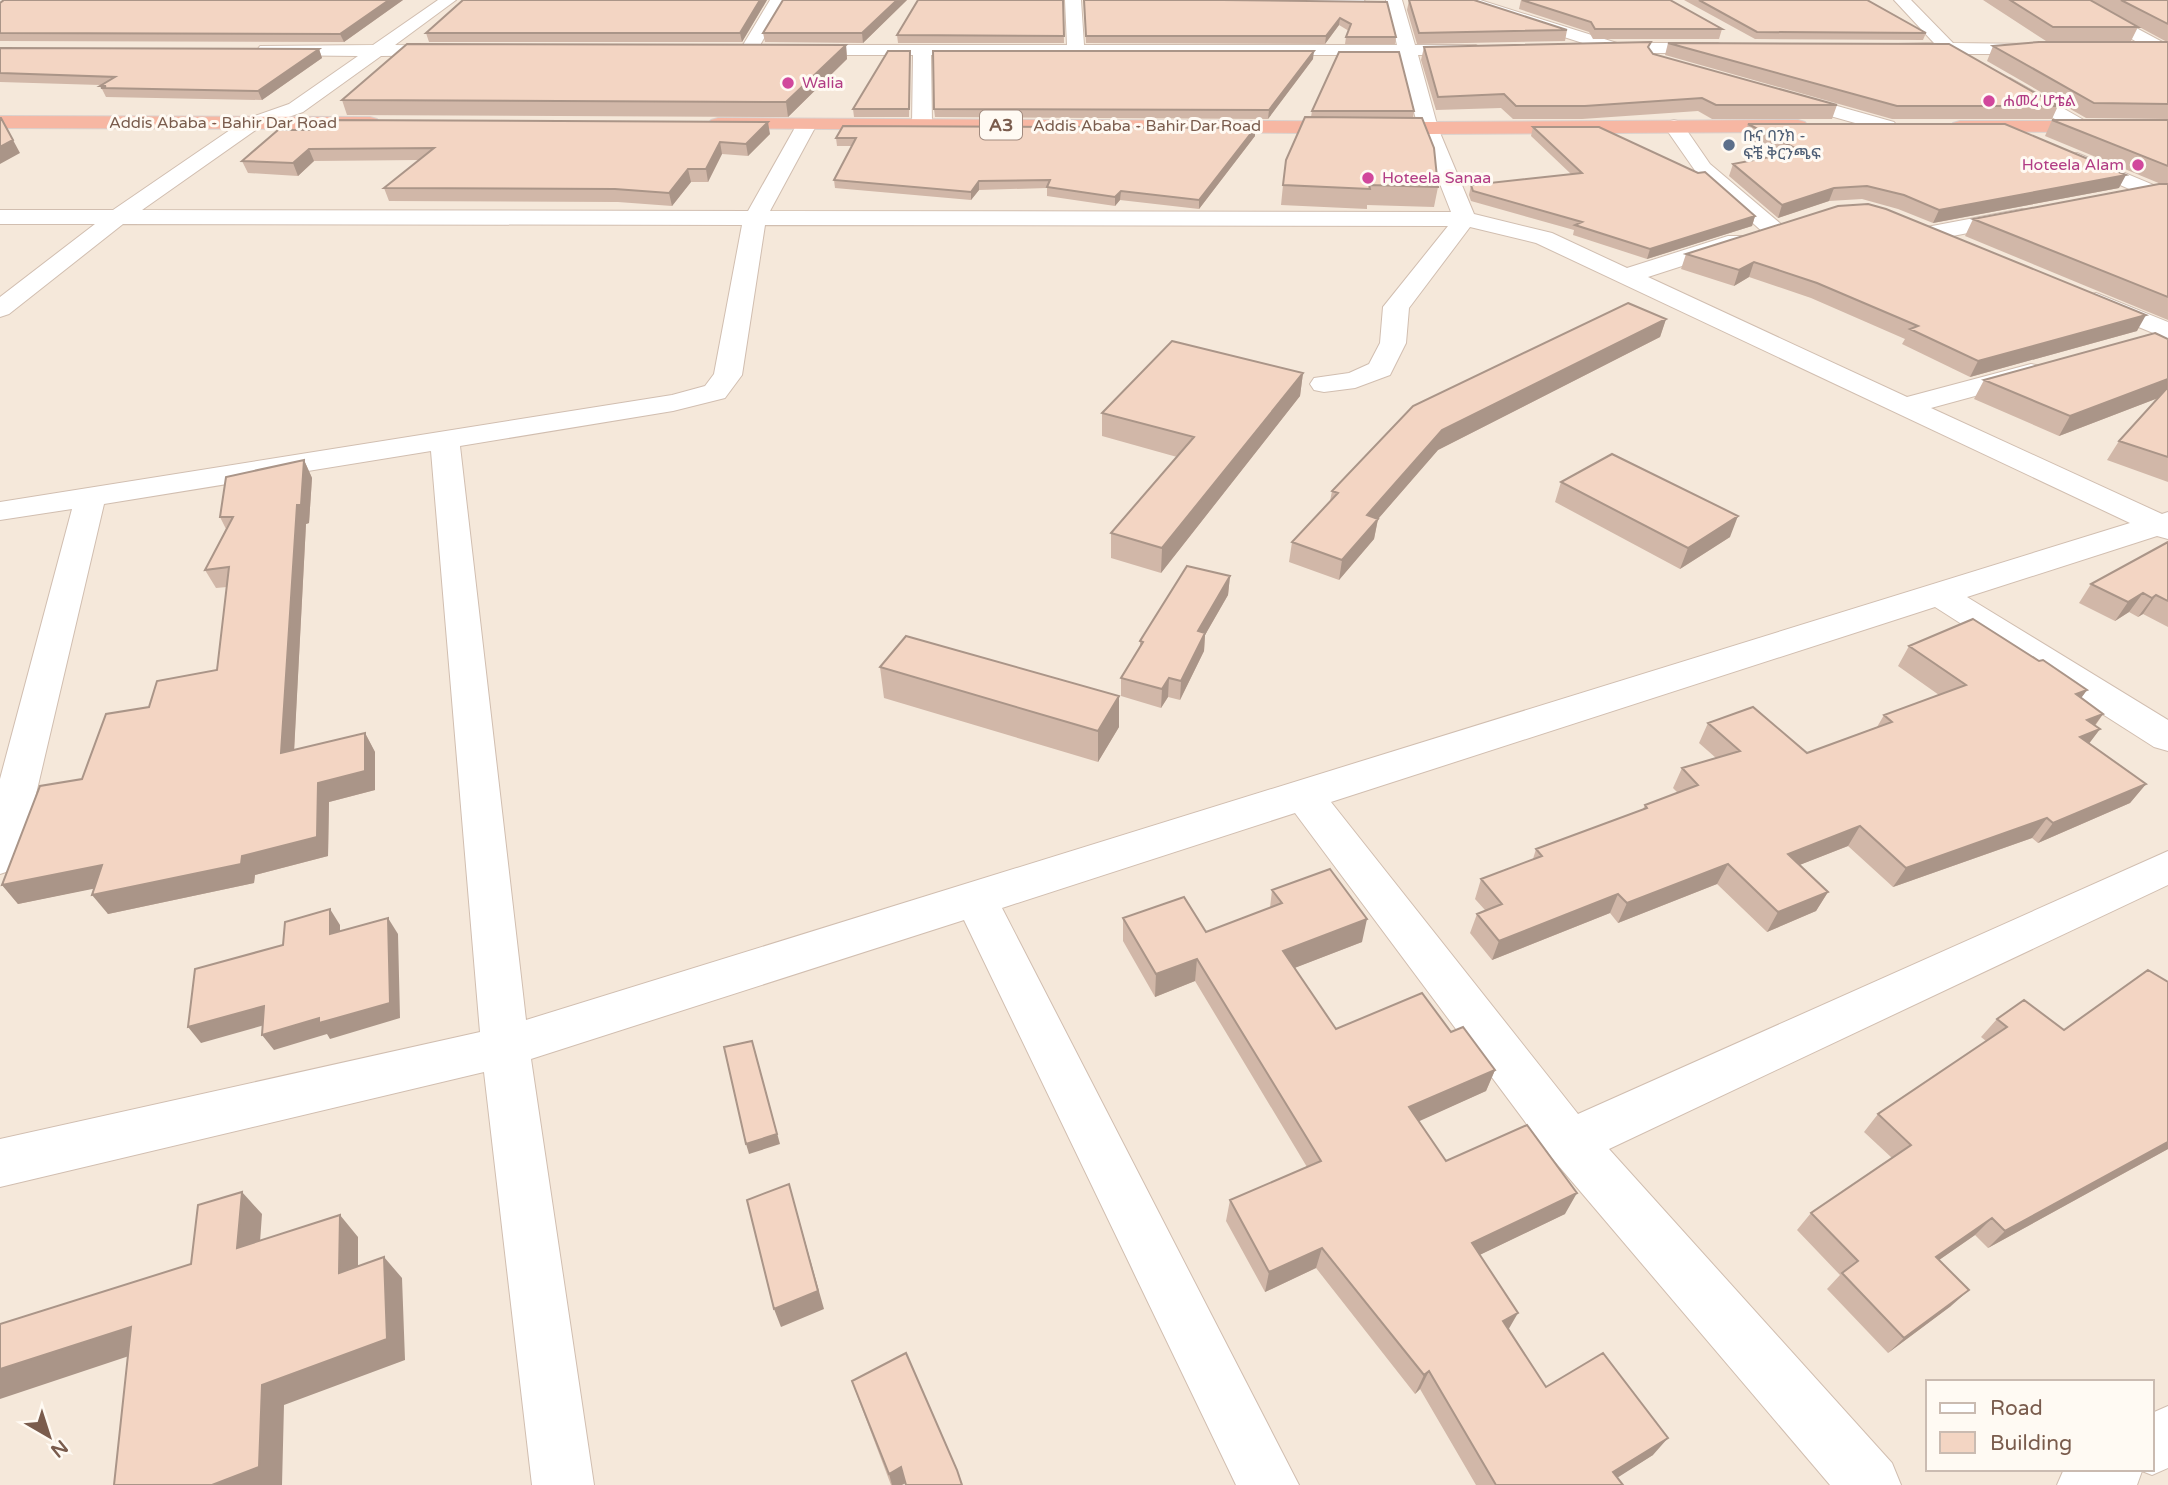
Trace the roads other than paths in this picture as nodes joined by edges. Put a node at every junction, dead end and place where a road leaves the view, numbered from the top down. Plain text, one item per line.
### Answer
1 (448, 0) edge
2 (778, 0) edge
3 (1073, 0) edge
4 (1222, 0) edge
5 (1902, 0) edge
6 (2072, 0) edge
7 (1389, 2) edge
8 (1461, 2) edge
9 (1522, 2) edge
10 (1613, 47) junction
11 (1558, 48) edge
12 (1737, 48) edge
13 (1882, 48) edge
14 (1948, 48) junction
15 (2055, 48) edge
16 (2122, 49) edge
17 (2165, 49) edge
18 (250, 50) edge
19 (1490, 50) edge
20 (375, 51) junction
21 (472, 51) edge
22 (922, 51) junction
23 (1076, 51) junction
24 (1408, 52) junction
25 (1678, 66) edge
26 (1769, 93) edge
27 (0, 122) edge
28 (253, 123) junction
29 (391, 123) edge
30 (696, 124) edge
31 (807, 124) junction
32 (922, 124) junction
33 (1674, 127) junction
34 (1887, 127) junction
35 (1913, 127) edge
36 (1938, 127) edge
37 (2002, 127) junction
38 (2082, 127) junction
39 (2168, 127) edge
40 (1428, 128) junction
41 (2160, 195) edge
42 (2110, 199) edge
43 (2041, 212) edge
44 (0, 217) edge
45 (118, 217) junction
46 (755, 218) junction
47 (1465, 219) junction
48 (1796, 222) edge
49 (1773, 229) junction
50 (1969, 248) edge
51 (1626, 276) junction
52 (2081, 295) edge
53 (0, 309) edge
54 (2168, 332) edge
55 (2129, 345) edge
56 (2050, 366) edge
57 (1324, 384) dead end
58 (1905, 406) junction
59 (445, 442) junction
60 (91, 495) junction
61 (0, 511) edge
62 (2165, 525) edge
63 (1938, 594) junction
64 (2168, 738) edge
65 (1303, 795) junction
66 (0, 858) edge
67 (2168, 867) edge
68 (975, 898) junction
69 (505, 1046) junction
70 (1570, 1142) junction
71 (0, 1163) edge
72 (2110, 1471) edge
73 (563, 1485) edge
74 (1268, 1485) edge
75 (1870, 1485) edge
76 (2088, 1485) edge

1 - 20 street
2 - 22 street
3 - 23 street
4 - 7 street
5 - 14 street
6 - 17 street
7 - 24 street
8 - 9 street
8 - 10 street
10 - 11 street
10 - 12 street
10 - 25 street
13 - 14 street
14 - 15 street
14 - 38 street
16 - 17 street
18 - 20 street
19 - 24 street
20 - 21 street
20 - 28 street
22 - 23 street
22 - 32 street
23 - 24 street
24 - 40 street
26 - 34 street
27 - 28 highway, Addis Ababa - Bahir Dar Road
28 - 29 highway, Addis Ababa - Bahir Dar Road
28 - 45 street
30 - 31 highway, Addis Ababa - Bahir Dar Road / A3
31 - 32 highway, Addis Ababa - Bahir Dar Road / A3
31 - 46 street
32 - 40 highway, Addis Ababa - Bahir Dar Road / A3
33 - 34 highway, Addis Ababa - Bahir Dar Road / A3
33 - 40 highway, Addis Ababa - Bahir Dar Road / A3
33 - 49 street
34 - 35 highway, Addis Ababa - Bahir Dar Road / A3
36 - 37 highway
37 - 38 highway
37 - 41 street
38 - 39 highway
40 - 47 street
41 - 42 street
43 - 50 street
44 - 45 street
45 - 46 street
45 - 53 street
46 - 47 street
46 - 59 street
47 - 51 street
47 - 57 street
48 - 49 street
49 - 51 street
51 - 58 street
52 - 54 street
54 - 55 street
56 - 58 street
58 - 62 street
59 - 60 street
59 - 69 street
60 - 61 street
60 - 66 street
62 - 63 street
63 - 64 street
63 - 65 street
65 - 68 street
65 - 70 street
67 - 70 street
68 - 69 street
68 - 74 street
69 - 71 street
69 - 73 street
70 - 75 street
72 - 76 street

